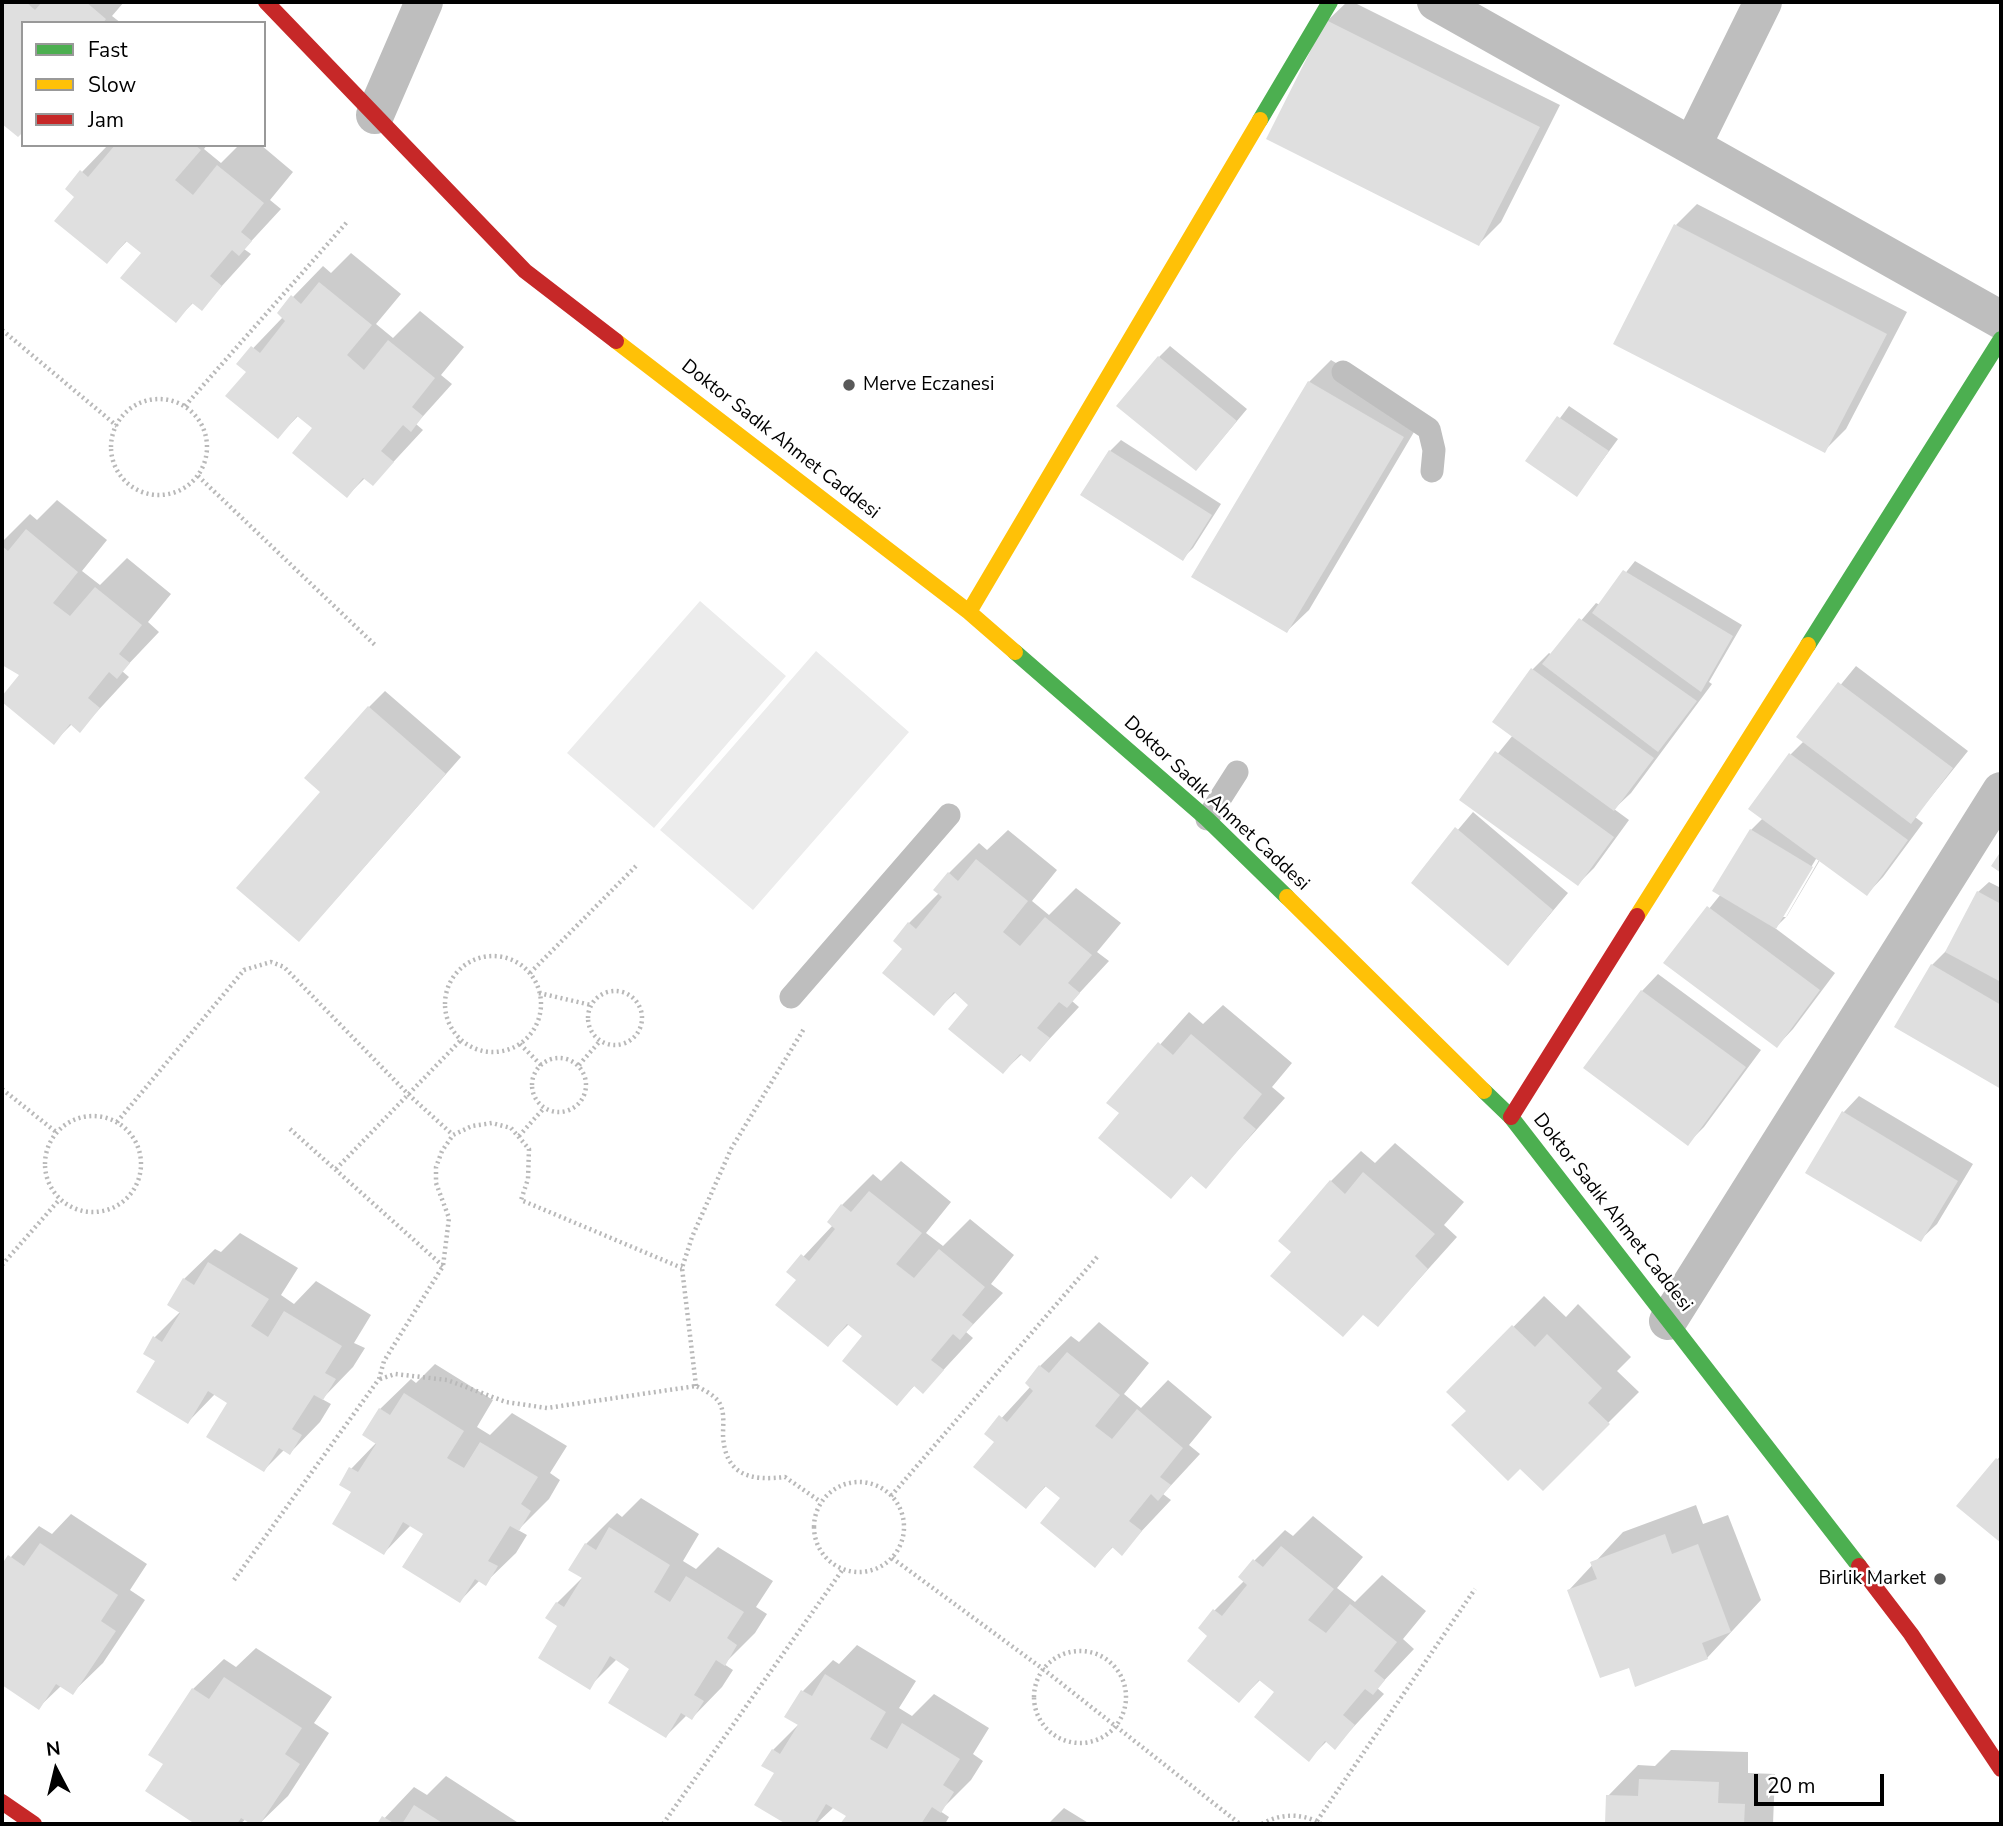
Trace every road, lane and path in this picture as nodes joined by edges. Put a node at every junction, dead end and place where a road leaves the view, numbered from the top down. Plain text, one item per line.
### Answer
1 (266, 2) edge
2 (424, 2) edge
3 (1330, 2) edge
4 (1436, 2) edge
5 (1763, 2) edge
6 (375, 115) junction
7 (1692, 146) junction
8 (348, 222) dead end
9 (2001, 320) edge
10 (2, 330) edge
11 (2001, 339) edge
12 (1343, 372) dead end
13 (185, 406) junction
14 (117, 426) junction
15 (1432, 471) dead end
16 (198, 476) junction
17 (969, 612) junction
18 (375, 645) dead end
19 (1237, 772) dead end
20 (2001, 791) edge
21 (949, 815) dead end
22 (1207, 819) junction
23 (636, 866) dead end
24 (530, 974) junction
25 (539, 993) junction
26 (791, 997) dead end
27 (591, 1005) junction
28 (806, 1026) dead end
29 (461, 1040) junction
30 (600, 1041) junction
31 (520, 1044) junction
32 (541, 1065) junction
33 (579, 1065) junction
34 (2, 1090) edge
35 (409, 1095) junction
36 (544, 1108) junction
37 (1511, 1117) junction
38 (117, 1122) junction
39 (290, 1129) dead end
40 (57, 1132) junction
41 (453, 1135) junction
42 (519, 1136) junction
43 (336, 1169) junction
44 (59, 1200) junction
45 (1098, 1256) dead end
46 (2, 1265) edge
47 (443, 1266) junction
48 (682, 1268) junction
49 (1668, 1321) junction
50 (379, 1379) junction
51 (696, 1386) junction
52 (891, 1496) junction
53 (821, 1502) junction
54 (892, 1558) junction
55 (844, 1569) junction
56 (234, 1580) dead end
57 (1475, 1589) dead end
58 (1043, 1669) junction
59 (1115, 1726) junction
60 (2001, 1769) edge
61 (2, 1802) edge
62 (1319, 1823) edge
63 (33, 1824) edge
64 (663, 1824) edge
65 (1240, 1824) edge
66 (1262, 1824) edge

1 - 6 street, Doktor Sadık Ahmet Caddesi
2 - 6 street
3 - 17 street
4 - 7 street
5 - 7 street
6 - 17 street, Doktor Sadık Ahmet Caddesi
7 - 9 street
8 - 13 path
10 - 14 path
11 - 37 street
12 - 15 lane
13 - 14 path
13 - 16 path
14 - 16 path
16 - 18 path
17 - 22 street, Doktor Sadık Ahmet Caddesi
19 - 22 lane
20 - 49 street
21 - 26 lane
22 - 37 street, Doktor Sadık Ahmet Caddesi
23 - 24 path
24 - 25 path
24 - 29 path
25 - 27 path
25 - 31 path
27 - 30 path
27 - 30 path
28 - 48 path
29 - 31 path
29 - 35 path
30 - 33 path
31 - 32 path
32 - 33 path
32 - 36 path
33 - 36 path
34 - 40 path
35 - 38 path
35 - 41 path
35 - 43 path
36 - 42 path
37 - 49 street, Doktor Sadık Ahmet Caddesi
38 - 40 path
38 - 44 path
39 - 43 path
40 - 44 path
41 - 42 path
41 - 47 path
42 - 48 path
43 - 47 path
44 - 46 path
45 - 52 path
47 - 50 path
48 - 51 path
49 - 60 street, Doktor Sadık Ahmet Caddesi
50 - 51 path
50 - 56 path
51 - 53 path
52 - 53 path
52 - 54 path
53 - 55 path
54 - 55 path
54 - 58 path
55 - 64 path
57 - 62 path
58 - 59 path
58 - 59 path
58 - 59 path
59 - 65 path
61 - 63 street
62 - 66 path

